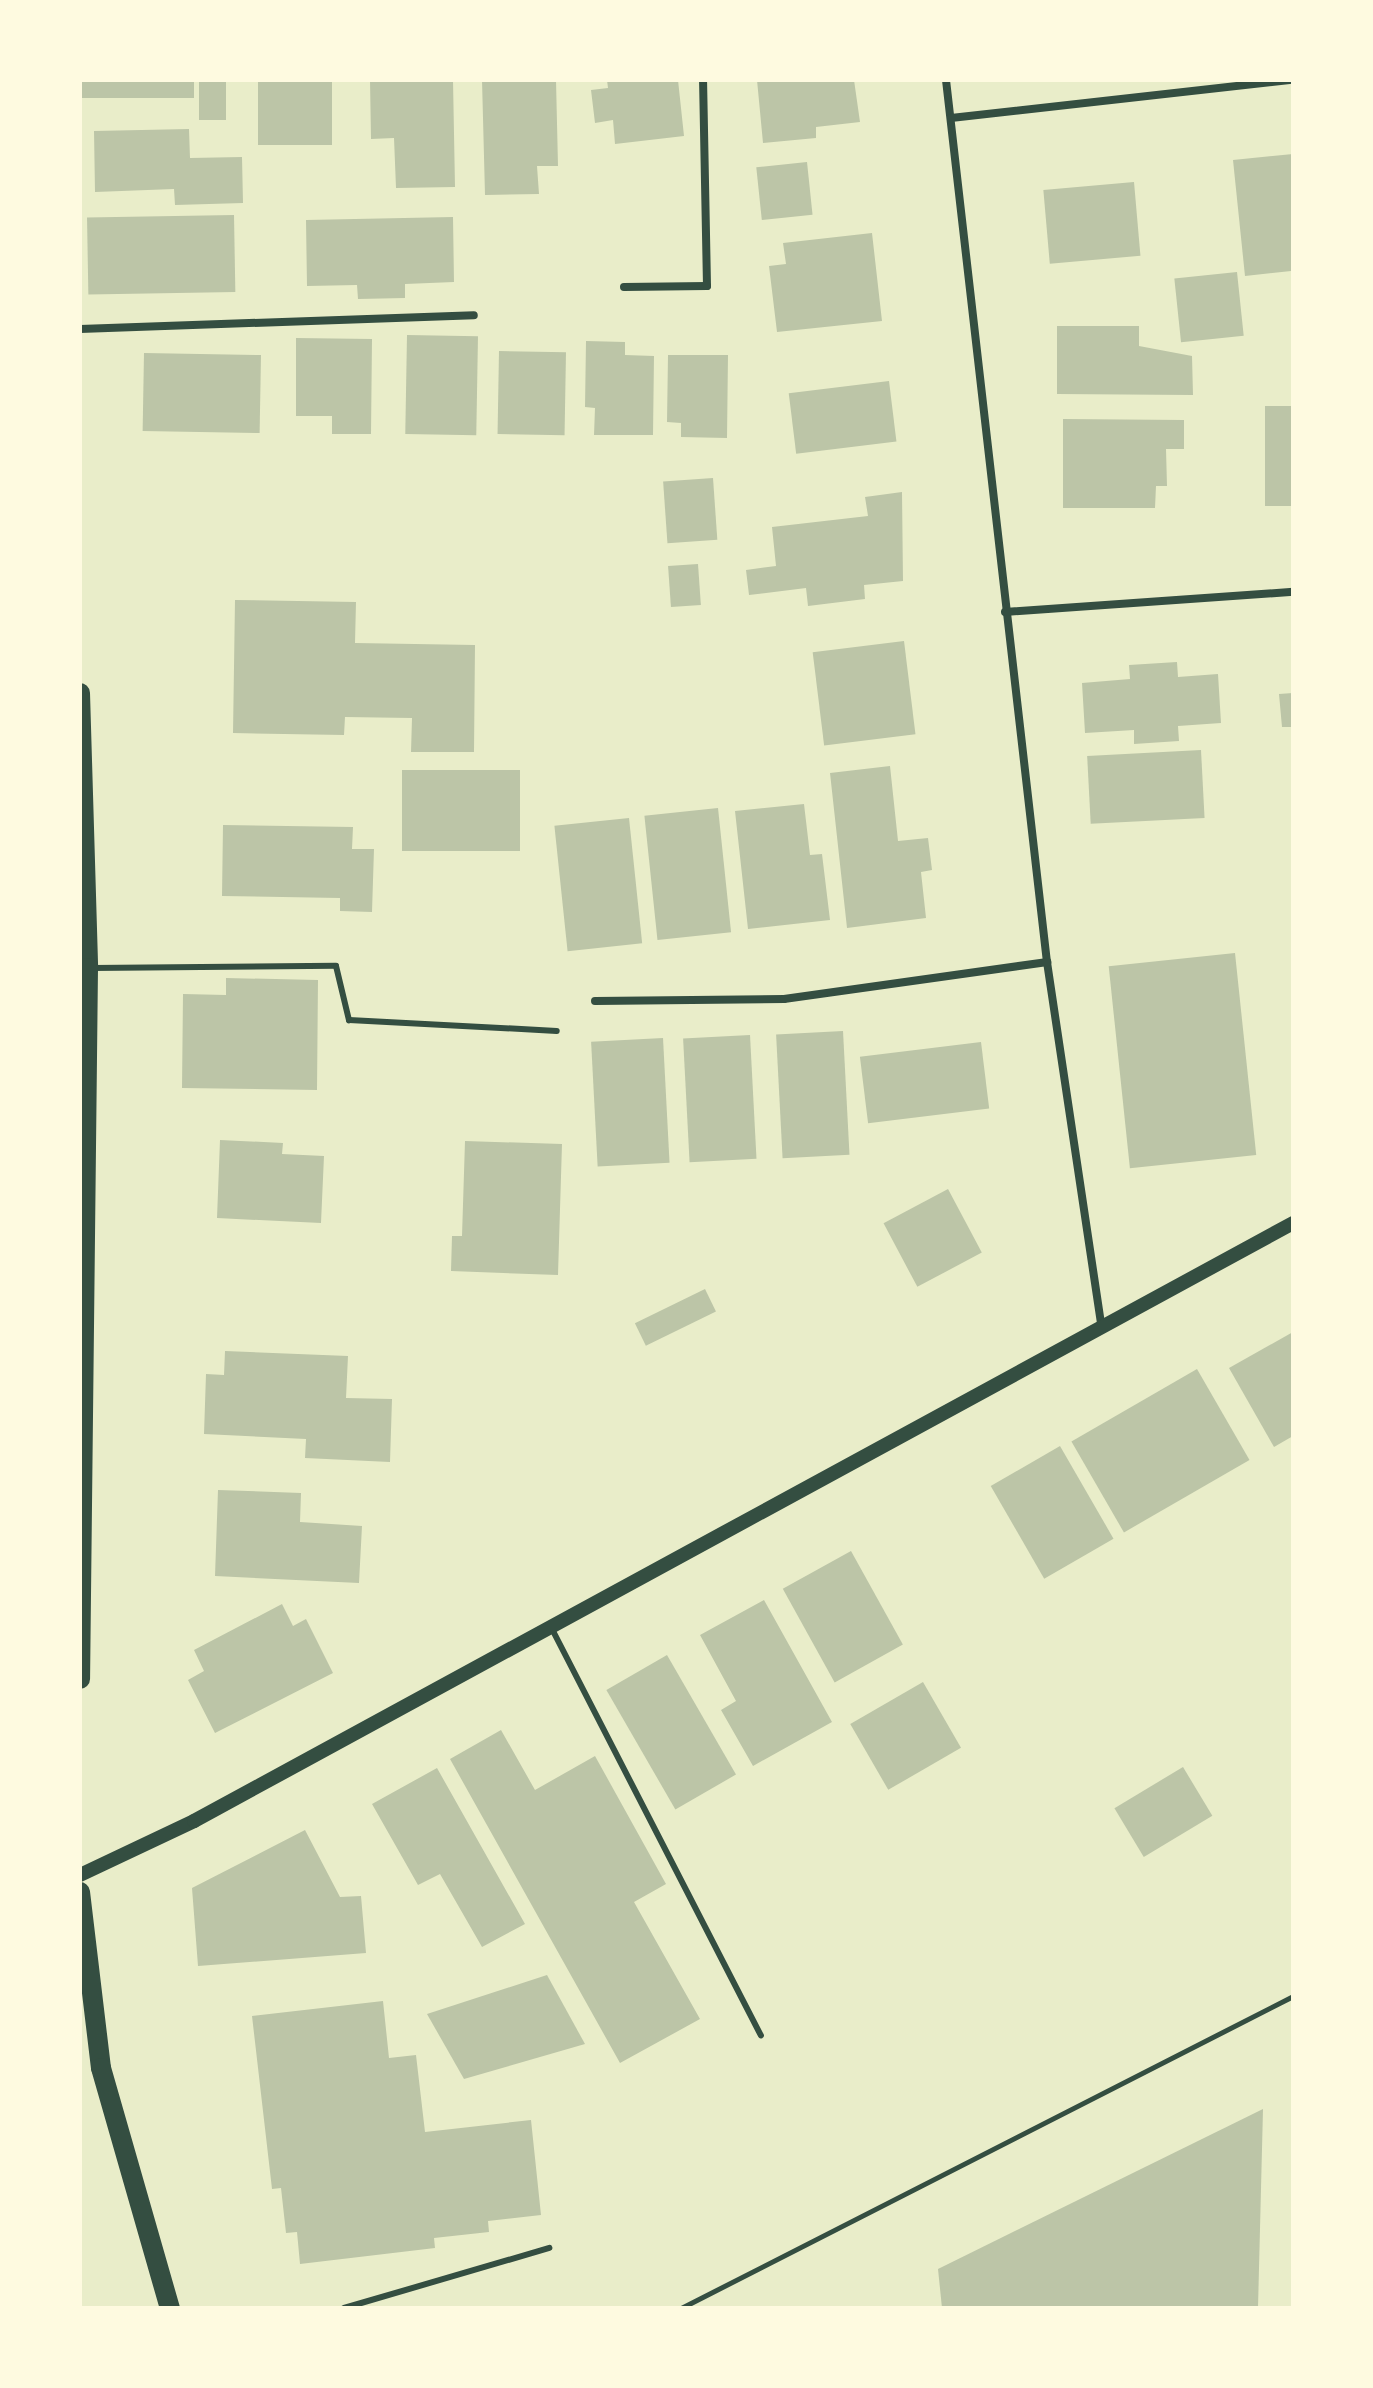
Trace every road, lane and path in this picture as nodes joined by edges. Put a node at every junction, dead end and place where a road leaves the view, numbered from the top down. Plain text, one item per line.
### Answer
1 (703, 80) edge
2 (946, 80) edge
3 (1292, 80) edge
4 (951, 118) junction
5 (624, 287) dead end
6 (474, 315) dead end
7 (80, 329) edge
8 (1293, 592) edge
9 (1005, 612) junction
10 (80, 693) edge
11 (1047, 962) junction
12 (88, 968) junction
13 (595, 1001) dead end
14 (557, 1031) dead end
15 (1293, 1223) edge
16 (1101, 1322) junction
17 (81, 1465) edge
18 (550, 1626) junction
19 (80, 1679) edge
20 (80, 1875) edge
21 (80, 1892) edge
22 (1293, 1996) edge
23 (84, 2004) edge
24 (761, 2035) dead end
25 (549, 2248) dead end
26 (170, 2308) edge
27 (344, 2308) edge
28 (681, 2308) edge

1 - 5 street
2 - 4 street
3 - 4 street
4 - 9 street
6 - 7 street
8 - 9 street
9 - 11 street
10 - 12 main road
11 - 13 street
11 - 16 street
12 - 14 lane
12 - 17 main road
15 - 16 street
16 - 18 street
17 - 19 main road
18 - 20 street
18 - 24 lane
21 - 23 main road
22 - 28 path
23 - 26 main road
25 - 27 lane

